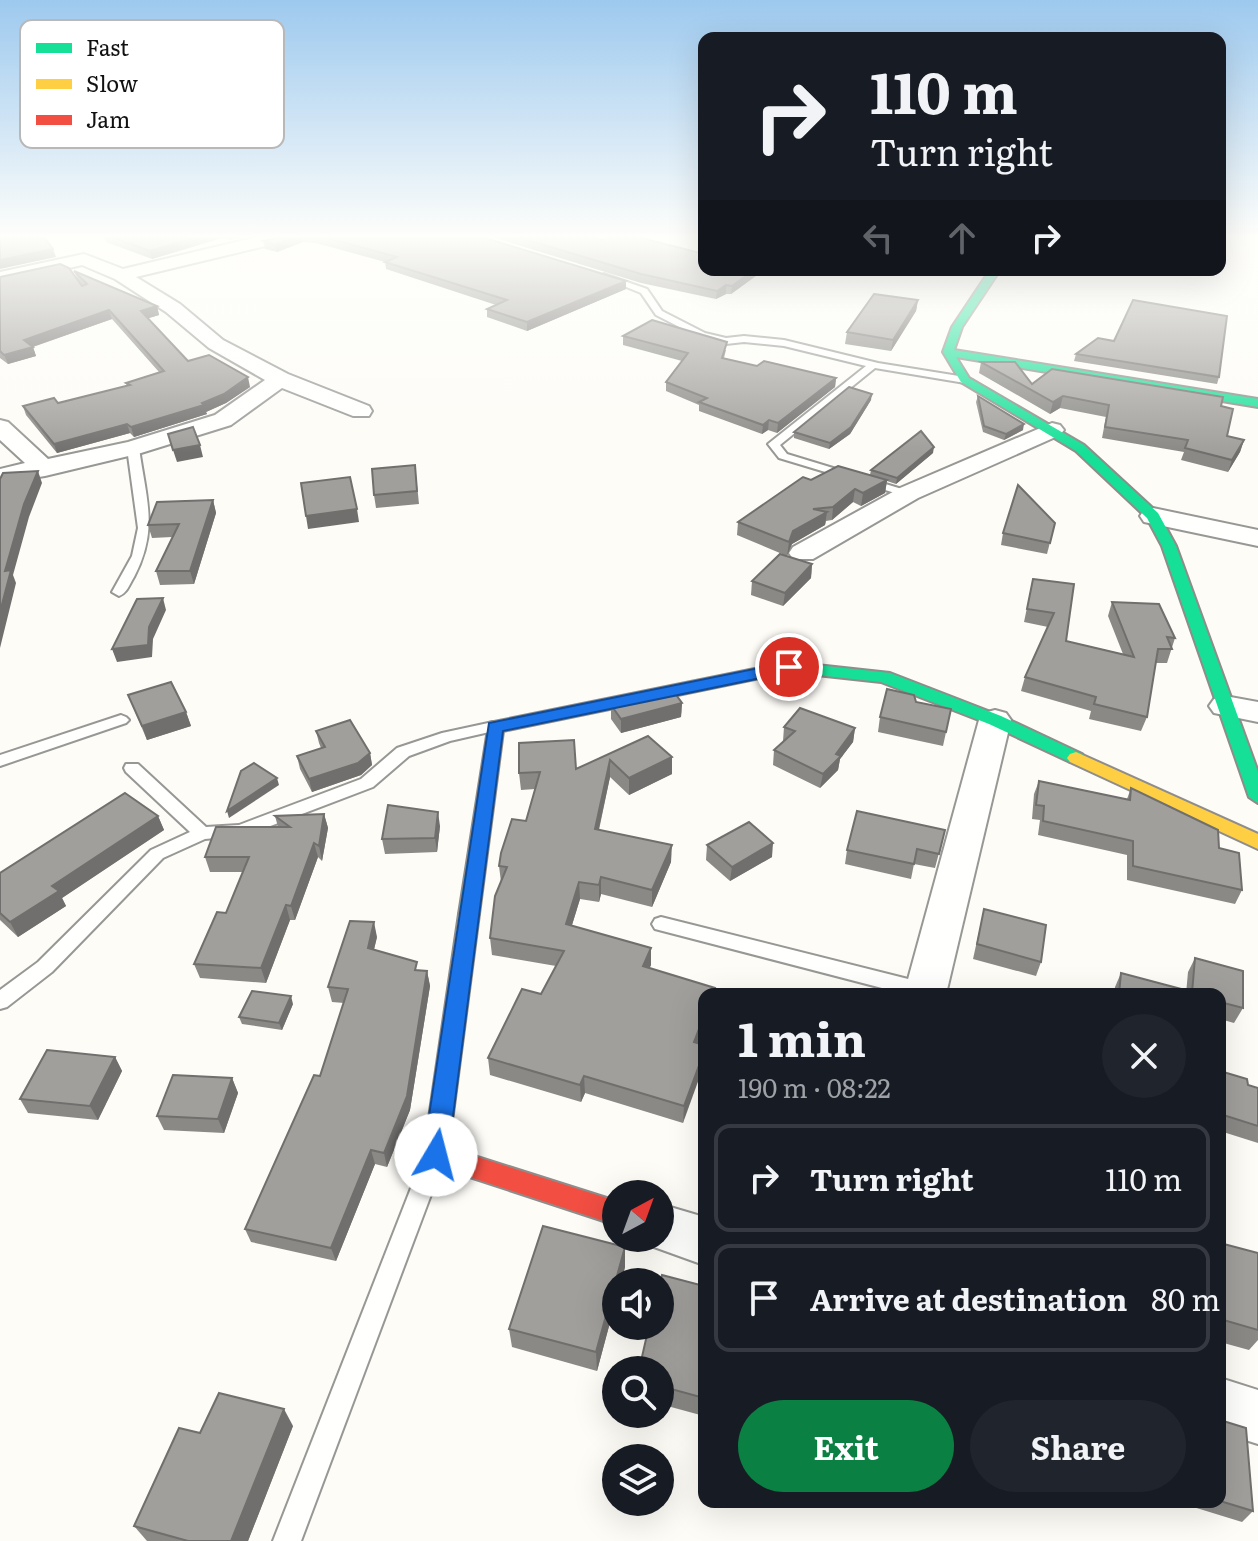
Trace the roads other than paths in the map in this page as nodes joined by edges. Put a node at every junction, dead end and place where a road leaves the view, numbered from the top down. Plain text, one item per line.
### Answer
1 (174, 309) edge
2 (656, 309) edge
3 (969, 309) edge
4 (948, 352) junction
5 (873, 365) junction
6 (280, 379) junction
7 (965, 380) junction
8 (1258, 403) edge
9 (361, 411) dead end
10 (0, 427) edge
11 (1052, 430) junction
12 (133, 448) junction
13 (45, 469) junction
14 (0, 476) edge
15 (909, 493) junction
16 (1153, 516) junction
17 (1258, 538) edge
18 (803, 553) dead end
19 (119, 592) dead end
20 (1225, 706) junction
21 (1258, 712) edge
22 (121, 720) dead end
23 (995, 720) junction
24 (495, 727) junction
25 (0, 761) edge
26 (132, 768) dead end
27 (1258, 797) edge
28 (202, 833) junction
29 (1258, 842) edge
30 (661, 924) dead end
31 (906, 988) edge
32 (926, 988) edge
33 (0, 1001) edge
34 (436, 1155) junction
35 (602, 1208) edge
36 (674, 1231) edge
37 (698, 1239) edge
38 (1226, 1407) edge
39 (1258, 1417) edge
40 (287, 1541) edge

1 - 6 street
2 - 5 lane
3 - 4 street
4 - 7 street
4 - 8 street
5 - 7 lane
5 - 15 lane
6 - 9 street
6 - 12 street
7 - 11 street
10 - 13 street
11 - 15 street
11 - 16 street
12 - 13 street
12 - 19 lane
13 - 14 street
15 - 18 street
16 - 17 street
16 - 20 street
20 - 21 street
20 - 27 street
22 - 25 lane
23 - 24 street
23 - 29 street
23 - 32 street
24 - 28 lane
24 - 34 street
26 - 28 lane
28 - 33 lane
30 - 31 lane
34 - 35 street
34 - 40 lane
36 - 37 street
38 - 39 street

